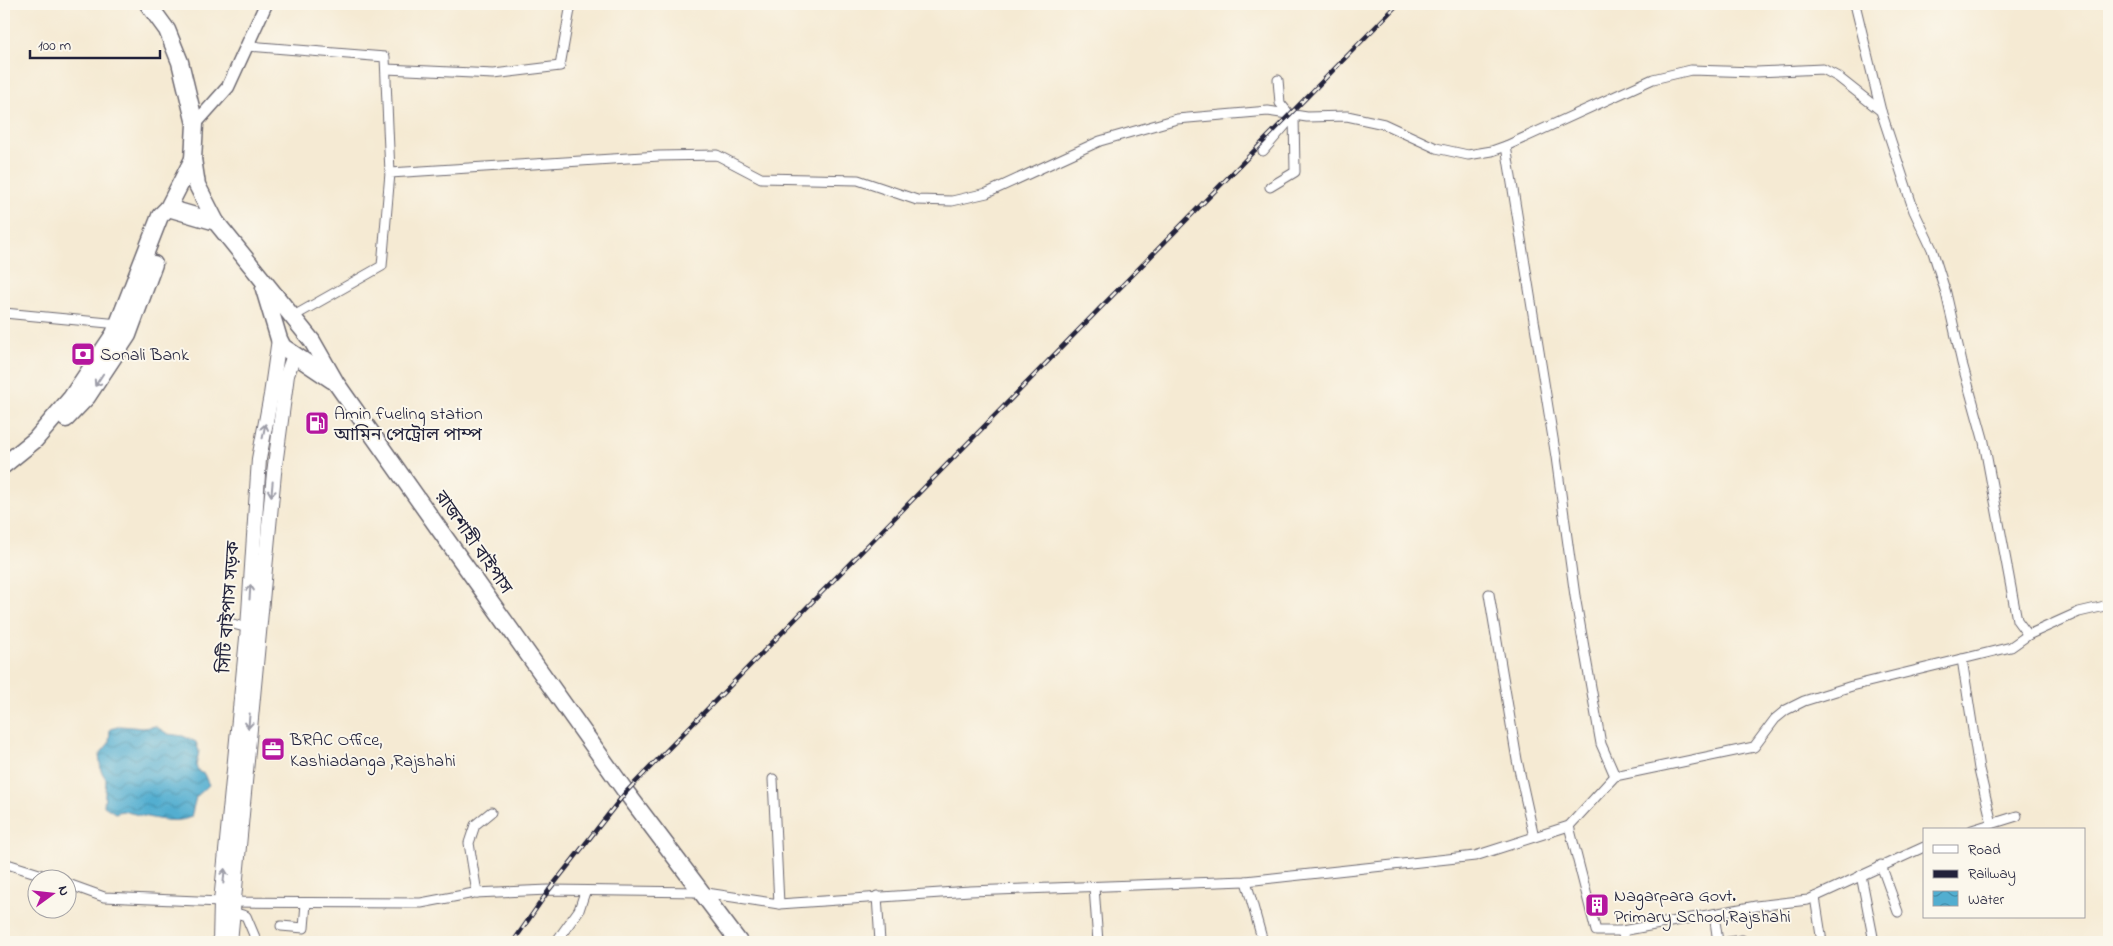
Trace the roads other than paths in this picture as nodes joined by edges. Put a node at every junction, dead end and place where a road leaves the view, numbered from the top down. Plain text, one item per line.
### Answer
1 (148, 4) edge
2 (266, 4) edge
3 (571, 4) edge
4 (1855, 4) edge
5 (247, 46) junction
6 (386, 69) junction
7 (1278, 80) dead end
8 (1881, 111) junction
9 (1292, 114) junction
10 (195, 124) junction
11 (1506, 146) junction
12 (1263, 151) dead end
13 (193, 158) junction
14 (390, 173) junction
15 (1270, 187) dead end
16 (168, 208) junction
17 (216, 222) junction
18 (260, 277) junction
19 (4, 312) edge
20 (292, 317) junction
21 (120, 324) junction
22 (278, 339) junction
23 (312, 341) junction
24 (294, 355) junction
25 (336, 383) junction
26 (4, 465) edge
27 (4, 478) edge
28 (1489, 594) dead end
29 (2109, 605) edge
30 (233, 624) dead end
31 (248, 628) junction
32 (2028, 635) junction
33 (1962, 659) junction
34 (1615, 776) junction
35 (773, 779) dead end
36 (491, 812) dead end
37 (2016, 816) dead end
38 (1992, 824) junction
39 (1569, 826) junction
40 (1979, 828) edge
41 (1534, 837) junction
42 (1923, 847) edge
43 (4, 863) edge
44 (1880, 865) junction
45 (28, 870) edge
46 (1861, 875) junction
47 (1246, 881) junction
48 (1094, 887) junction
49 (78, 888) edge
50 (585, 892) junction
51 (700, 892) junction
52 (478, 893) junction
53 (877, 896) junction
54 (1814, 897) junction
55 (227, 902) junction
56 (306, 903) junction
57 (780, 904) junction
58 (1898, 912) dead end
59 (1714, 914) junction
60 (281, 926) dead end
61 (1622, 931) junction
62 (220, 942) edge
63 (230, 942) edge
64 (256, 942) edge
65 (556, 942) edge
66 (739, 942) edge
67 (880, 942) edge
68 (1098, 942) edge
69 (1263, 942) edge
70 (1625, 942) edge
71 (1718, 942) edge
72 (1728, 942) edge
73 (1743, 942) edge
74 (1822, 942) edge
75 (1874, 942) edge

1 - 10 highway
2 - 5 street
3 - 6 street
4 - 8 street
5 - 6 street
5 - 10 street
6 - 14 street
7 - 9 street
8 - 11 street
8 - 32 street
9 - 11 street
9 - 12 street
9 - 14 street
9 - 15 street
10 - 13 highway
11 - 34 street
13 - 16 highway
13 - 17 highway, রাজশাহী বাইপাস
14 - 20 street
16 - 17 highway
16 - 21 highway
16 -> 27 highway
17 - 18 highway, রাজশাহী বাইপাস
18 - 20 highway, রাজশাহী বাইপাস
18 - 22 highway, সিটি বাইপাস সড়ক
19 - 21 street
20 - 23 highway, রাজশাহী বাইপাস
21 - 26 highway
22 - 24 highway
31 -> 22 main road, সিটি বাইপাস সড়ক
23 - 24 highway
23 - 25 highway, রাজশাহী বাইপাস
24 - 25 highway
24 -> 55 main road
25 - 51 highway, রাজশাহী বাইপাস
28 - 41 street
29 - 32 street
30 - 31 street
55 -> 31 main road, সিটি বাইপাস সড়ক
32 - 33 street
33 - 34 street
33 - 38 street
34 - 39 street
35 - 57 street
36 - 52 street
37 - 38 street
38 - 40 street
39 - 41 street
39 - 61 street
41 - 47 street
42 - 44 street
43 - 45 street
44 - 46 street
44 - 58 street
46 - 54 street
46 - 75 street
47 - 48 street
47 - 69 street
48 - 53 street
48 - 68 street
49 - 55 street
50 - 51 street
50 - 52 street
50 - 65 street
51 - 57 street
51 - 66 highway, রাজশাহী বাইপাস
52 - 56 street
53 - 57 street
53 - 67 street
54 - 59 street
54 - 74 street
55 - 56 street
55 - 62 main road, সিটি বাইপাস সড়ক
55 - 63 main road
55 - 64 street
56 - 60 street
59 - 61 street
59 - 71 street
61 - 70 street
72 - 73 street

